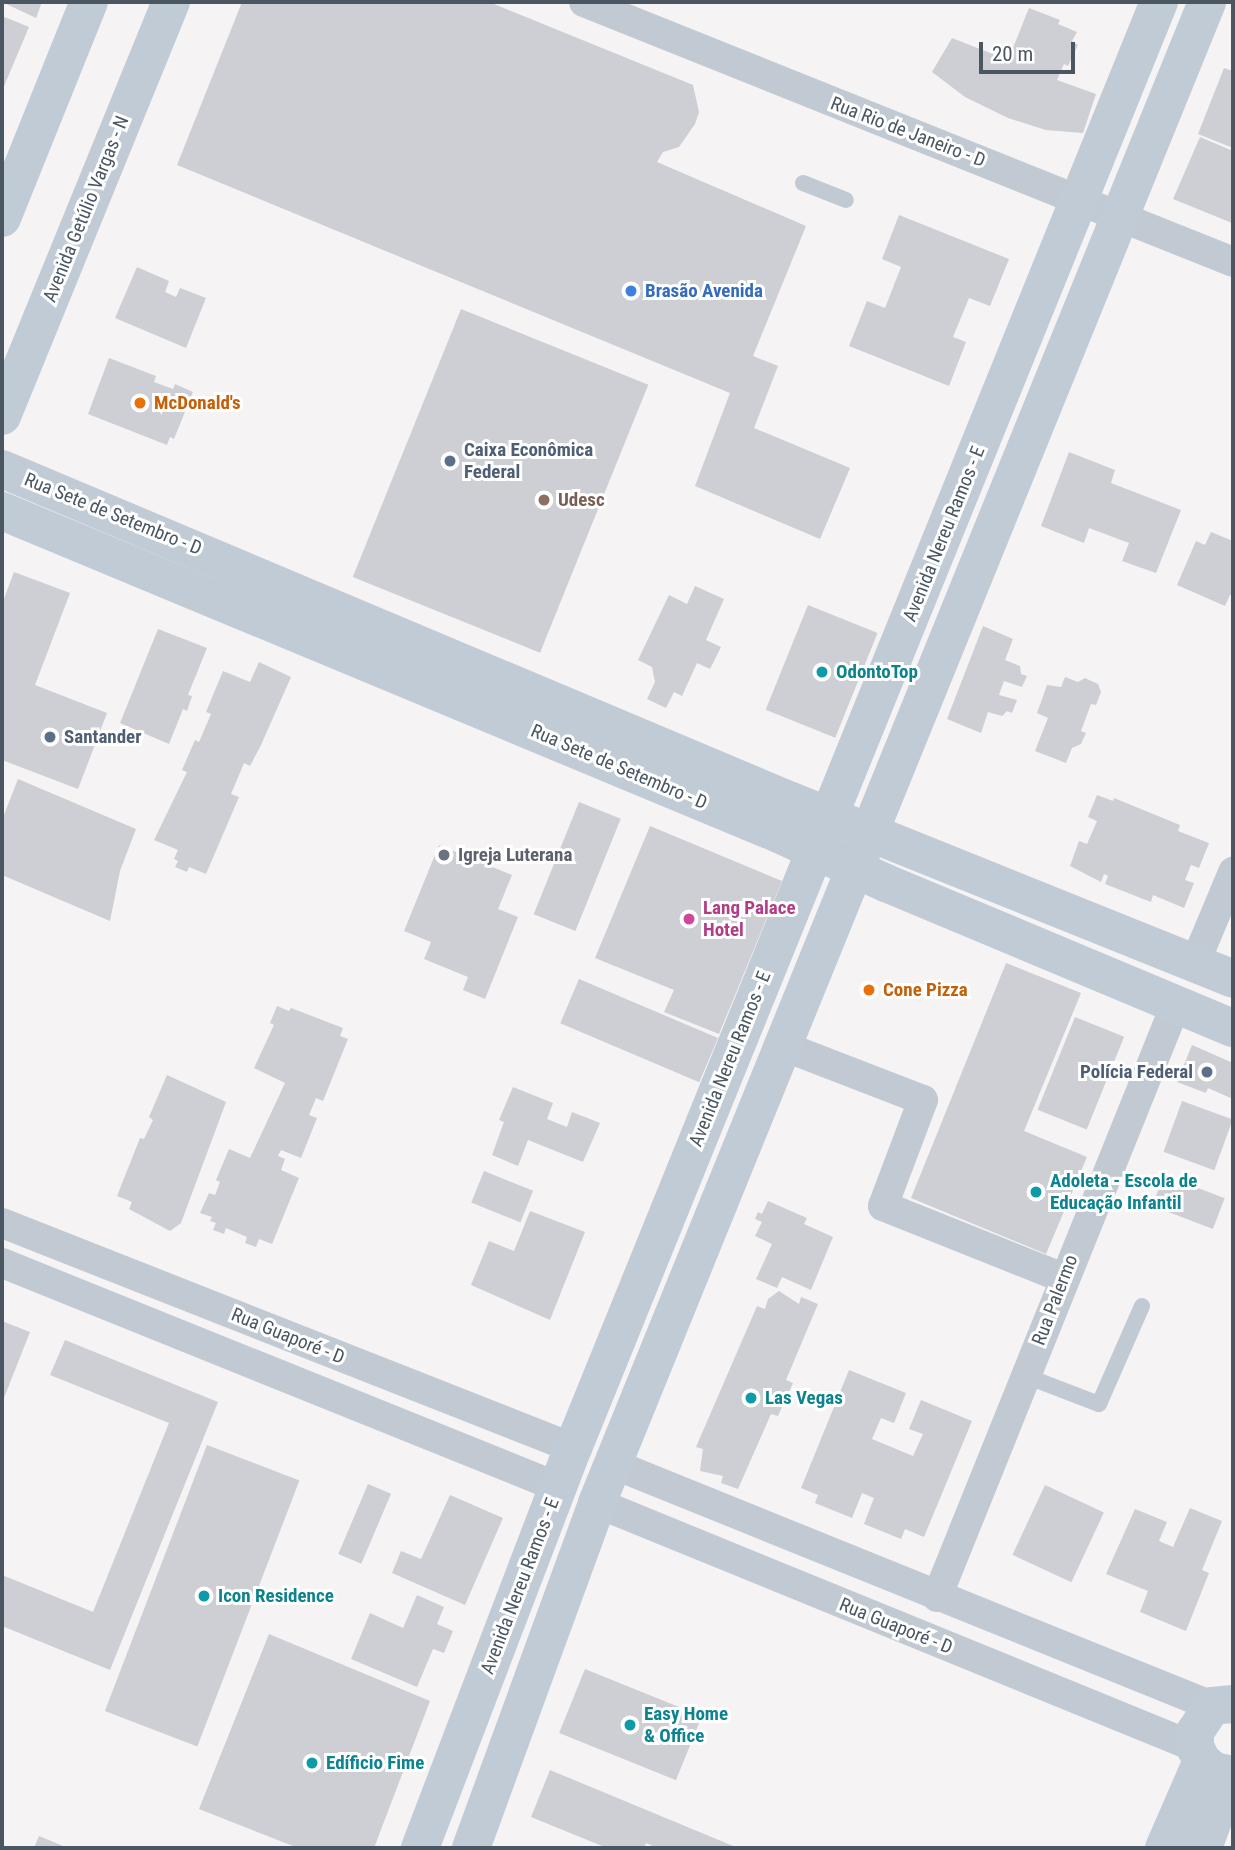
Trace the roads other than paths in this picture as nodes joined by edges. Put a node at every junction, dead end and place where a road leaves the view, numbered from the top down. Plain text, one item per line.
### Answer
1 (89, 2) edge
2 (170, 2) edge
3 (584, 2) edge
4 (1159, 2) edge
5 (1207, 2) edge
6 (803, 183) dead end
7 (846, 200) dead end
8 (1079, 200) junction
9 (1119, 216) junction
10 (2, 218) edge
11 (1233, 262) edge
12 (2, 416) edge
13 (2, 469) edge
14 (2, 511) edge
15 (869, 832) junction
16 (821, 833) junction
17 (856, 869) junction
18 (1233, 872) edge
19 (1195, 963) junction
20 (1233, 979) edge
21 (1176, 1004) junction
22 (1233, 1028) edge
23 (783, 1046) junction
24 (2, 1223) edge
25 (2, 1263) edge
26 (1063, 1278) junction
27 (1142, 1306) dead end
28 (1026, 1376) junction
29 (477, 1411) junction
30 (462, 1448) junction
31 (573, 1448) junction
32 (613, 1464) junction
33 (558, 1487) junction
34 (597, 1503) junction
35 (737, 1514) junction
36 (721, 1554) junction
37 (937, 1597) junction
38 (1222, 1705) edge
39 (1215, 1765) edge
40 (420, 1848) edge
41 (471, 1848) edge
42 (1164, 1848) edge
43 (1203, 1848) edge

1 - 10 street
2 - 12 street, Avenida Getúlio Vargas - N
3 - 8 street, Rua Rio de Janeiro - D
4 - 8 street, Avenida Nereu Ramos - E
5 - 9 street
6 - 7 lane
8 - 9 street, Rua Rio de Janeiro - D
8 - 16 street, Avenida Nereu Ramos - E
9 - 11 street, Rua Rio de Janeiro - D
9 - 15 street
13 - 16 street, Rua Sete de Setembro - D
14 - 16 street, Rua Sete de Setembro - D
15 - 16 street, Rua Sete de Setembro - D
15 - 17 street
15 - 19 street, Rua Sete de Setembro - D
16 - 17 street, Rua Sete de Setembro - D
16 - 31 street, Avenida Nereu Ramos - E
17 - 21 street, Rua Sete de Setembro - D
17 - 23 street
18 - 19 street
19 - 20 street, Rua Sete de Setembro - D
21 - 22 street, Rua Sete de Setembro - D
21 - 26 street, Rua Palermo
23 - 26 street
23 - 32 street
24 - 29 street, Rua Guaporé - D
25 - 30 street, Rua Guaporé - D
26 - 28 street, Rua Palermo
27 - 28 lane
28 - 37 street, Rua Palermo
29 - 30 street
29 - 31 street, Rua Guaporé - D
30 - 33 street, Rua Guaporé - D
31 - 33 street, Avenida Nereu Ramos - E
32 - 34 street
32 - 35 street
33 - 40 street, Avenida Nereu Ramos - E
34 - 36 street, Rua Guaporé - D
34 - 41 street
35 - 36 street
35 - 37 street
36 - 39 street, Rua Guaporé - D
37 - 38 street
38 - 39 street
39 - 42 street
39 - 43 street

